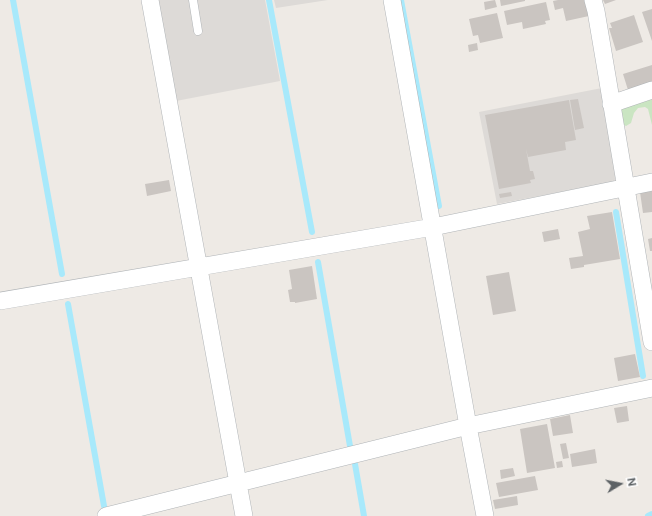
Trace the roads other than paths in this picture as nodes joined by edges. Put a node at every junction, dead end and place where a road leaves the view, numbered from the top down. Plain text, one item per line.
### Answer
1 (150, 0) edge
2 (193, 0) edge
3 (392, 0) edge
4 (593, 0) edge
5 (198, 31) dead end
6 (652, 90) edge
7 (611, 104) junction
8 (652, 182) edge
9 (625, 187) junction
10 (433, 227) junction
11 (645, 259) edge
12 (199, 268) junction
13 (0, 301) edge
14 (652, 342) edge
15 (652, 388) edge
16 (468, 426) junction
17 (238, 483) junction
18 (106, 516) edge
19 (244, 516) edge
20 (485, 516) edge

1 - 12 street
2 - 5 lane
3 - 10 street
4 - 7 street
6 - 7 street
7 - 9 street
8 - 9 street
9 - 10 street
9 - 11 street
10 - 12 street
10 - 16 street
11 - 14 street
12 - 13 street
12 - 17 street
15 - 16 street
16 - 17 street
16 - 20 street
17 - 18 street
17 - 19 street

